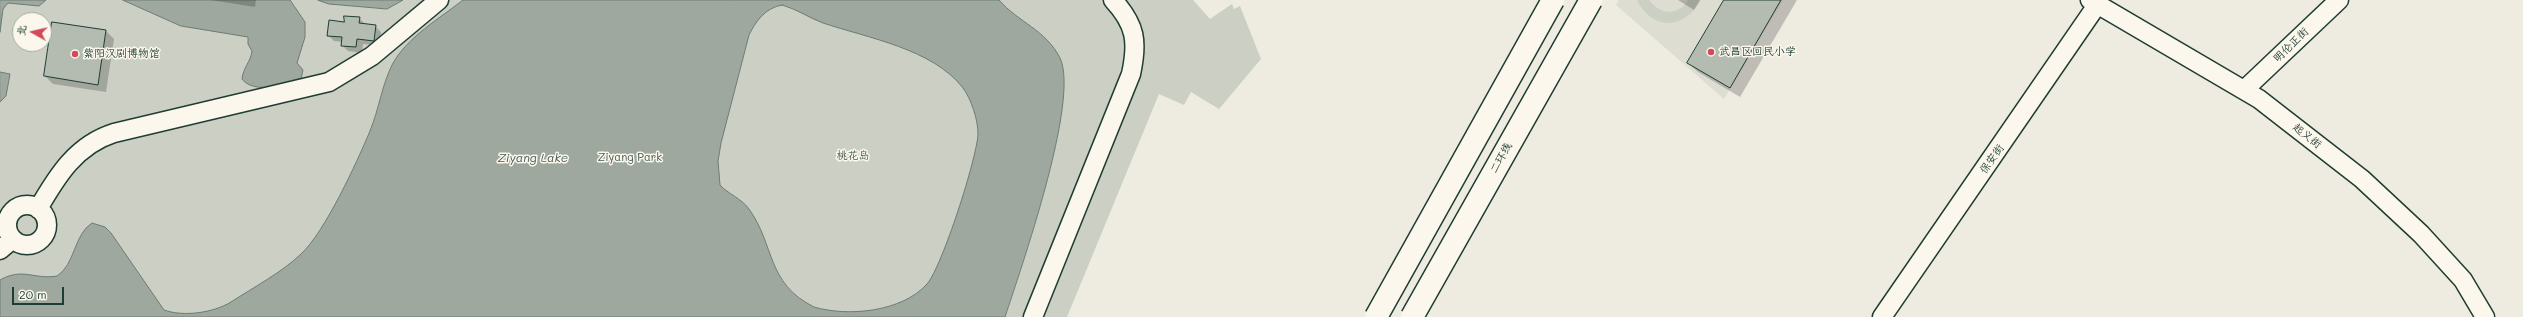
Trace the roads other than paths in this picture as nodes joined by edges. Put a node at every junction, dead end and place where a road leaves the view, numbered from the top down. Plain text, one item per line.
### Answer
1 (439, 0) edge
2 (1113, 0) edge
3 (1554, 0) edge
4 (1591, 0) edge
5 (2338, 0) edge
6 (2094, 2) edge
7 (2244, 90) junction
8 (38, 209) junction
9 (6, 244) edge
10 (1033, 317) edge
11 (1376, 317) edge
12 (1412, 317) edge
13 (1882, 317) edge
14 (2486, 317) edge

1 - 8 street
2 - 10 street
3 - 11 highway, bridge
4 - 12 highway, 二环线, bridge
5 - 7 street, 明伦正街
6 - 7 street, 起义街
6 - 13 street, 保安街
7 - 14 street, 起义街
8 - 9 street
8 - 9 street

